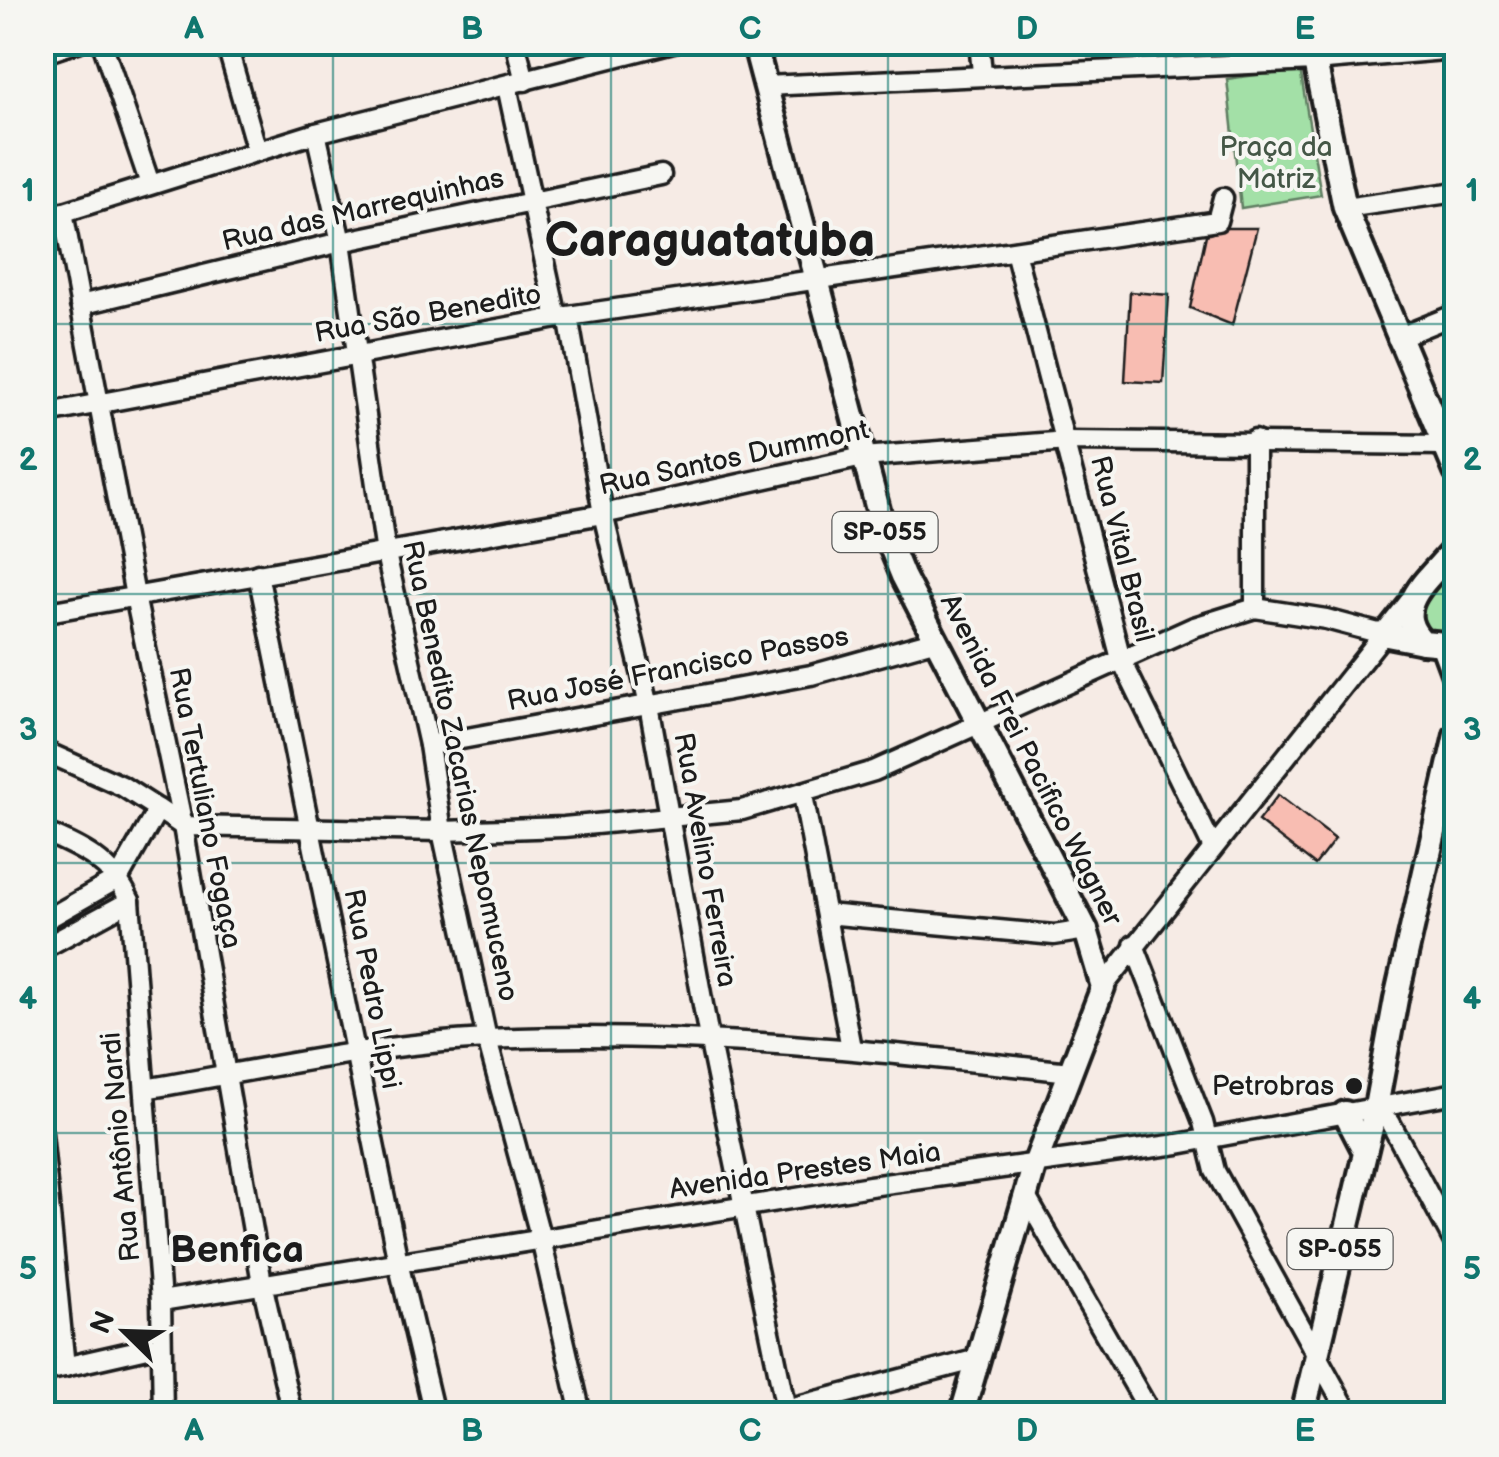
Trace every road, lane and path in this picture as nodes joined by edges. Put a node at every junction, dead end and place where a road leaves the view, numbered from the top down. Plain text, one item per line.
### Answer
1 (78, 42) edge
2 (515, 42) edge
3 (674, 42) edge
4 (754, 42) edge
5 (978, 42) edge
6 (1210, 42) edge
7 (227, 43) edge
8 (1456, 49) edge
9 (104, 50) dead end
10 (1312, 52) edge
11 (42, 54) edge
12 (1211, 64) junction
13 (982, 73) junction
14 (516, 84) junction
15 (765, 86) junction
16 (316, 133) junction
17 (258, 151) junction
18 (660, 175) dead end
19 (150, 184) junction
20 (1456, 192) edge
21 (1223, 198) dead end
22 (532, 200) junction
23 (1345, 208) junction
24 (63, 212) junction
25 (42, 219) edge
26 (341, 242) junction
27 (1015, 251) junction
28 (815, 278) junction
29 (80, 305) junction
30 (1456, 314) edge
31 (562, 317) junction
32 (1397, 338) junction
33 (358, 354) junction
34 (98, 405) junction
35 (42, 414) edge
36 (1255, 440) junction
37 (1066, 441) junction
38 (1445, 446) junction
39 (863, 457) junction
40 (1456, 472) edge
41 (603, 514) junction
42 (1456, 546) edge
43 (386, 554) junction
44 (1447, 568) edge
45 (258, 574) junction
46 (135, 596) junction
47 (1410, 602) junction
48 (1255, 608) junction
49 (42, 613) edge
50 (1382, 634) junction
51 (938, 640) junction
52 (1441, 644) edge
53 (1121, 658) junction
54 (1456, 681) edge
55 (649, 705) junction
56 (982, 724) junction
57 (1456, 735) edge
58 (428, 745) junction
59 (42, 750) edge
60 (803, 795) junction
61 (158, 809) junction
62 (670, 818) junction
63 (184, 826) junction
64 (313, 830) junction
65 (42, 831) edge
66 (442, 831) junction
67 (1212, 846) junction
68 (119, 878) junction
69 (130, 901) junction
70 (826, 914) junction
71 (42, 922) edge
72 (1086, 930) junction
73 (1134, 945) junction
74 (42, 948) edge
75 (1103, 987) junction
76 (709, 1038) junction
77 (487, 1039) junction
78 (852, 1048) junction
79 (357, 1054) junction
80 (1070, 1072) junction
81 (225, 1076) junction
82 (144, 1089) junction
83 (1456, 1093) edge
84 (1456, 1105) edge
85 (1345, 1113) junction
86 (1383, 1114) junction
87 (42, 1132) edge
88 (1209, 1139) junction
89 (1365, 1147) junction
90 (1034, 1167) junction
91 (1026, 1195) junction
92 (744, 1206) junction
93 (541, 1238) junction
94 (1456, 1246) edge
95 (398, 1262) junction
96 (262, 1283) junction
97 (161, 1301) junction
98 (1327, 1310) junction
99 (1299, 1322) junction
100 (161, 1345) junction
101 (1317, 1353) junction
102 (978, 1359) junction
103 (64, 1367) junction
104 (42, 1372) edge
105 (786, 1411) edge
106 (164, 1414) edge
107 (292, 1414) edge
108 (434, 1414) edge
109 (581, 1414) edge
110 (963, 1414) edge
111 (1151, 1414) edge
112 (1303, 1414) edge
113 (1350, 1414) edge

1 - 11 street
2 - 14 street, Rua Avelino Ferreira
3 - 14 street
4 - 15 main road, Avenida Frei Pacifico Wagner / SP-055
5 - 13 street
6 - 12 street
7 - 17 street
8 - 10 street
9 - 19 street
10 - 12 street
10 - 23 main road
12 - 13 street
13 - 15 street
14 - 16 street
14 - 22 street, Rua Avelino Ferreira
15 - 28 main road, Avenida Frei Pacifico Wagner / SP-055
16 - 17 street
16 - 26 street, Rua Benedito Zacarias Nepomuceno
17 - 19 street
18 - 22 street, Rua das Marrequinhas
19 - 24 street
20 - 23 street
21 - 27 street, Rua São Benedito
22 - 26 street, Rua das Marrequinhas
22 - 31 street, Rua Avelino Ferreira
23 - 32 main road
24 - 25 street
24 - 29 street, Rua Tertuliano Fogaça
26 - 29 street, Rua das Marrequinhas
26 - 33 street, Rua Benedito Zacarias Nepomuceno
27 - 28 street, Rua São Benedito
27 - 37 street, Rua Vital Brasil
28 - 31 street, Rua São Benedito
28 - 39 main road, Avenida Frei Pacifico Wagner / SP-055
29 - 34 street, Rua Tertuliano Fogaça
30 - 32 street
31 - 33 street, Rua São Benedito
31 - 41 street, Rua Avelino Ferreira
32 - 38 main road
33 - 34 street, Rua São Benedito
33 - 43 street, Rua Benedito Zacarias Nepomuceno
34 - 35 street, Rua São Benedito
34 - 46 street, Rua Tertuliano Fogaça
36 - 37 street, Rua Santos Dummont
36 - 38 street, Rua Santos Dummont
36 - 48 street
37 - 39 street, Rua Santos Dummont
37 - 53 street, Rua Vital Brasil
38 - 40 main road
39 - 41 street, Rua Santos Dummont
39 - 51 main road, Avenida Frei Pacifico Wagner / SP-055
41 - 43 street, Rua Santos Dummont
41 - 55 street, Rua Avelino Ferreira
42 - 44 main road
43 - 45 street, Rua Santos Dummont
43 - 58 street, Rua Benedito Zacarias Nepomuceno
44 - 47 main road
45 - 46 street, Rua Santos Dummont
45 - 64 street, Rua Pedro Lippi
46 - 49 street, Rua Santos Dummont
46 - 63 street, Rua Tertuliano Fogaça
47 - 50 street
47 - 52 main road
48 - 50 street
48 - 53 street
50 - 52 main road
50 - 67 street
51 - 55 street, Rua José Francisco Passos
51 - 56 main road, Avenida Frei Pacifico Wagner / SP-055
52 - 54 main road
53 - 56 street
53 - 67 street, Rua Vital Brasil
55 - 58 street, Rua José Francisco Passos
55 - 62 street, Rua Avelino Ferreira
56 - 60 street
56 - 72 main road, Avenida Frei Pacifico Wagner / SP-055
57 - 86 main road, SP-055
58 - 66 street, Rua Benedito Zacarias Nepomuceno
59 - 61 street
60 - 62 street
60 - 70 street
61 - 63 street
61 - 68 street
62 - 66 street
62 - 76 street, Rua Avelino Ferreira
63 - 64 street
63 - 81 street, Rua Tertuliano Fogaça
64 - 66 street
64 - 79 street, Rua Pedro Lippi
65 - 68 street
66 - 77 street, Rua Benedito Zacarias Nepomuceno
67 - 73 street
68 - 69 street, Rua Antônio Nardi
68 - 71 street
69 - 74 street
69 - 82 street, Rua Antônio Nardi
70 - 72 street
70 - 78 street
72 - 75 main road, Avenida Frei Pacifico Wagner / SP-055
73 - 75 street
73 - 88 street
75 - 80 main road
76 - 77 street
76 - 78 street
76 - 92 street, Rua Avelino Ferreira
77 - 79 street
77 - 93 street, Rua Benedito Zacarias Nepomuceno
78 - 80 street
79 - 81 street
79 - 95 street, Rua Pedro Lippi
80 - 90 main road
81 - 82 street
81 - 96 street, Rua Tertuliano Fogaça
82 - 97 street, Rua Antônio Nardi
83 - 86 street, Avenida Prestes Maia
84 - 86 street, Avenida Prestes Maia
85 - 86 street, Avenida Prestes Maia
85 - 88 street, Avenida Prestes Maia
85 - 89 main road
86 - 89 main road, SP-055
86 - 94 street
87 - 103 street
88 - 90 street, Avenida Prestes Maia
88 - 99 street
89 - 98 main road, SP-055
90 - 91 main road
90 - 92 street, Avenida Prestes Maia
91 - 102 main road
91 - 111 street
92 - 93 street, Avenida Prestes Maia
92 - 105 street, Rua Avelino Ferreira
93 - 95 street, Avenida Prestes Maia
93 - 109 street, Rua Benedito Zacarias Nepomuceno
95 - 96 street, Avenida Prestes Maia
95 - 108 street, Rua Pedro Lippi
96 - 97 street, Avenida Prestes Maia
96 - 107 street, Rua Tertuliano Fogaça
97 - 100 street, Rua Antônio Nardi
98 - 99 main road
98 - 101 main road, SP-055
99 - 101 street
100 - 103 street
100 - 106 street, Rua Antônio Nardi
101 - 112 main road, SP-055
101 - 113 street
102 - 105 street
102 - 110 main road
103 - 104 street

